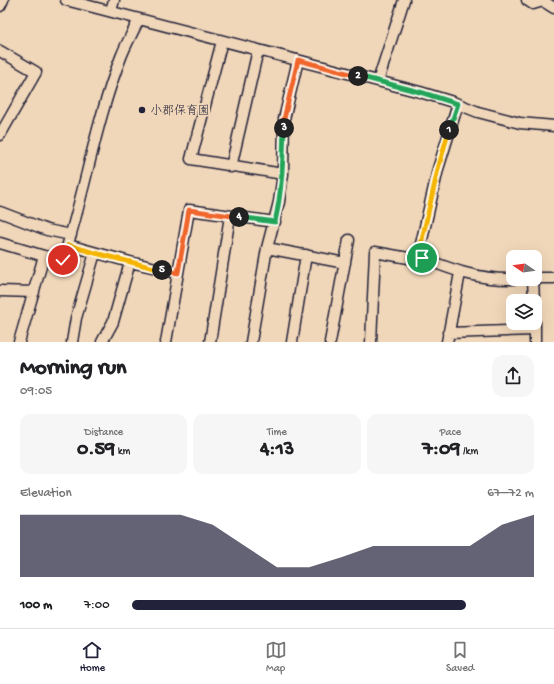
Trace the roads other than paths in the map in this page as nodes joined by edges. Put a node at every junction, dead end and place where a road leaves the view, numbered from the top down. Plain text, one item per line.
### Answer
1 (3, 0) edge
2 (66, 0) edge
3 (114, 0) edge
4 (404, 0) edge
5 (527, 0) edge
6 (0, 6) edge
7 (554, 8) edge
8 (110, 11) junction
9 (140, 19) junction
10 (222, 41) junction
11 (258, 50) junction
12 (0, 51) edge
13 (298, 60) junction
14 (378, 81) junction
15 (458, 104) junction
16 (554, 126) edge
17 (0, 135) edge
18 (231, 167) junction
19 (283, 174) junction
20 (0, 212) edge
21 (230, 216) junction
22 (275, 222) junction
23 (70, 235) junction
24 (349, 240) dead end
25 (0, 243) edge
26 (68, 245) junction
27 (267, 248) junction
28 (95, 253) junction
29 (44, 256) junction
30 (306, 256) junction
31 (422, 258) junction
32 (130, 262) junction
33 (345, 263) junction
34 (178, 273) junction
35 (460, 273) junction
36 (542, 278) edge
37 (554, 278) edge
38 (506, 279) edge
39 (0, 291) edge
40 (34, 292) junction
41 (511, 330) edge
42 (535, 330) edge
43 (447, 338) edge
44 (19, 342) edge
45 (72, 342) edge
46 (102, 342) edge
47 (166, 342) edge
48 (210, 342) edge
49 (251, 342) edge
50 (292, 342) edge
51 (330, 342) edge
52 (370, 342) edge
53 (535, 342) edge

1 - 6 street
2 - 8 street
3 - 8 street
4 - 14 street
5 - 7 street
8 - 9 street
9 - 10 street
9 - 23 street
10 - 11 street
10 - 18 street
11 - 13 street
11 - 18 street
12 - 17 street
13 - 14 street
13 - 19 street
14 - 15 street
15 - 16 street
15 - 31 street
18 - 19 street
19 - 22 street
20 - 23 street
21 - 22 street
21 - 34 street
21 - 48 street
22 - 27 street
23 - 26 street
24 - 33 street
25 - 29 street
26 - 28 street
26 - 29 street
27 - 30 street
27 - 49 street
28 - 32 street
28 - 45 street
29 - 40 street
30 - 33 street
30 - 50 street
31 - 35 street
31 - 52 street
32 - 34 street
32 - 46 street
33 - 51 street
34 - 47 street
35 - 38 street
35 - 43 street
36 - 37 street
39 - 40 street
40 - 44 street
41 - 43 street
42 - 53 street

